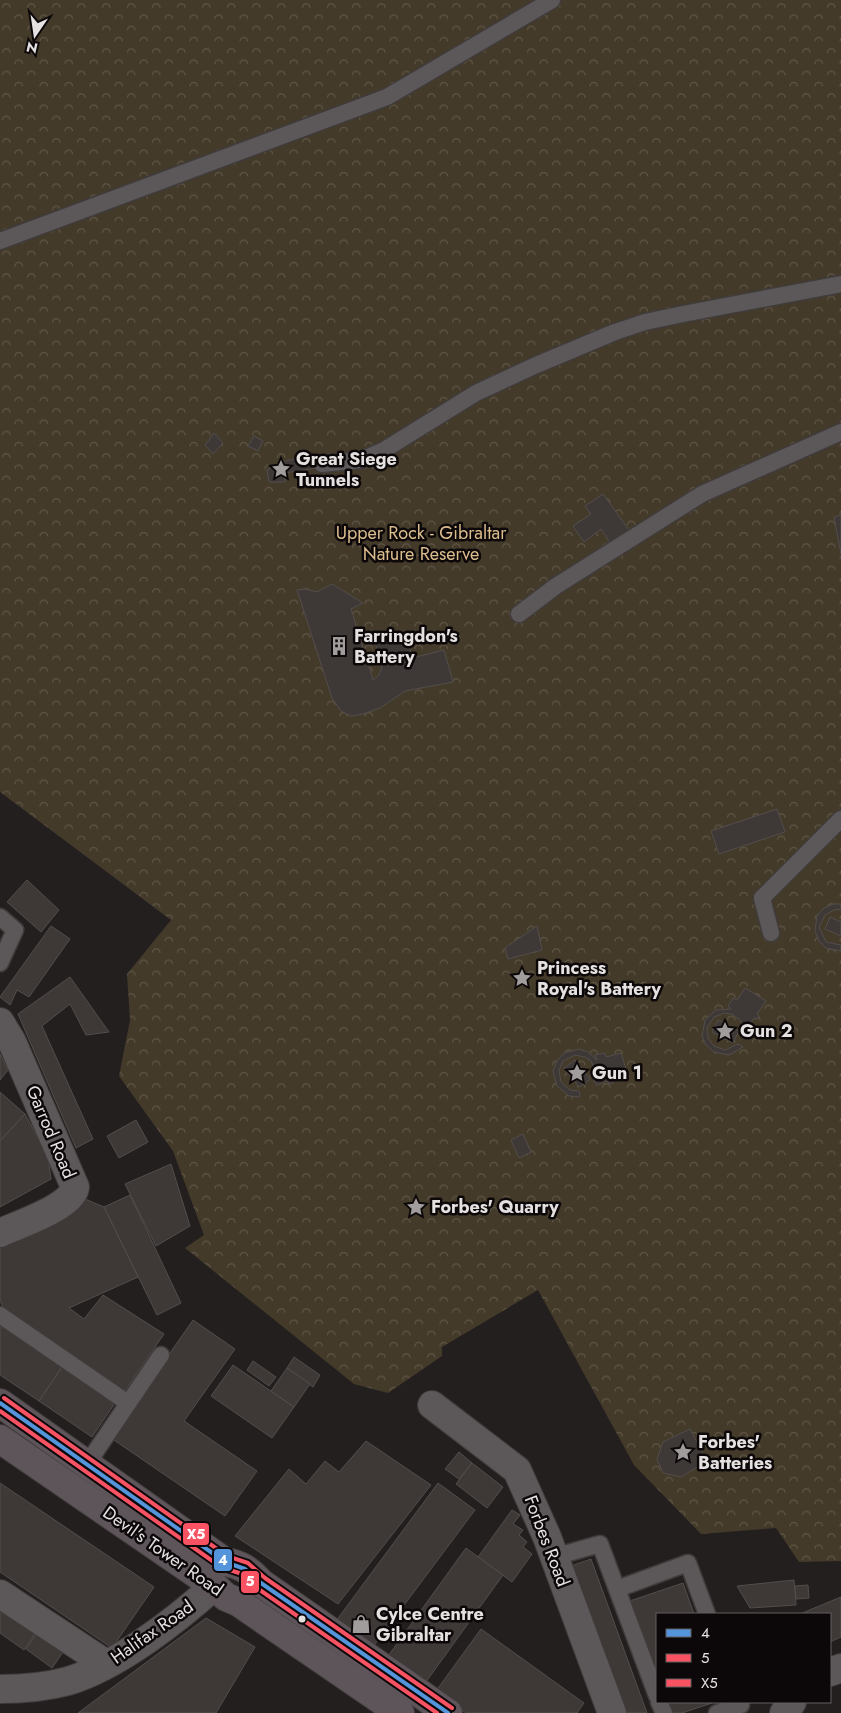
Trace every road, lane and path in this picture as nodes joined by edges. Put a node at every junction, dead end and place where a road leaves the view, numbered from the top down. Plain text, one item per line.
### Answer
1 (552, 0) edge
2 (0, 241) edge
3 (841, 284) edge
4 (841, 432) edge
5 (322, 464) dead end
6 (519, 614) dead end
7 (841, 819) edge
8 (0, 916) edge
9 (771, 933) dead end
10 (0, 963) edge
11 (0, 1022) edge
12 (0, 1233) edge
13 (0, 1315) edge
14 (160, 1355) dead end
15 (0, 1403) edge
16 (128, 1403) junction
17 (432, 1405) dead end
18 (0, 1439) edge
19 (87, 1464) junction
20 (554, 1557) junction
21 (219, 1574) junction
22 (261, 1583) junction
23 (617, 1589) junction
24 (0, 1594) edge
25 (238, 1602) junction
26 (707, 1613) edge
27 (106, 1664) junction
28 (0, 1689) edge
29 (656, 1693) edge
30 (740, 1703) edge
31 (400, 1713) edge
32 (448, 1713) edge
33 (612, 1713) edge
34 (717, 1713) edge

1 - 2 lane
3 - 5 lane
4 - 6 lane
7 - 9 lane
8 - 10 lane
11 - 12 street, Garrod Road
13 - 16 lane
14 - 16 lane
15 - 19 main road, Devil's Tower Road
16 - 19 lane
17 - 20 street, Forbes Road
18 - 21 main road, Devil's Tower Road
19 - 21 main road, Devil's Tower Road
20 - 23 lane
20 - 33 street, Forbes Road
21 - 22 main road, Devil's Tower Road
21 - 25 main road, Devil's Tower Road
21 - 27 street, Halifax Road
22 - 25 main road
22 - 32 main road, Devil's Tower Road
23 - 26 lane
23 - 29 lane
24 - 27 street
25 - 31 main road, Devil's Tower Road
27 - 28 street, Halifax Road
30 - 34 lane

